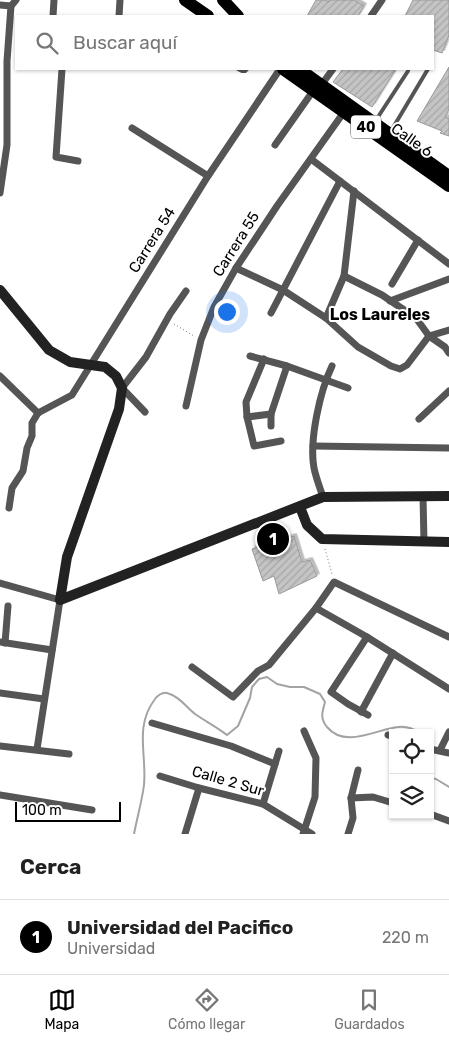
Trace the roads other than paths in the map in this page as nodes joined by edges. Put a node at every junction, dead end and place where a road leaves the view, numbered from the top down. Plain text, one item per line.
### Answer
1 (54, 0) edge
2 (120, 0) edge
3 (185, 0) edge
4 (223, 0) edge
5 (382, 0) edge
6 (14, 3) edge
7 (0, 5) edge
8 (52, 15) edge
9 (119, 15) edge
10 (207, 15) edge
11 (237, 15) edge
12 (372, 15) edge
13 (3, 60) edge
14 (62, 70) edge
15 (280, 70) edge
16 (283, 70) edge
17 (301, 70) edge
18 (332, 70) edge
19 (427, 70) edge
20 (408, 71) dead end
21 (318, 88) junction
22 (3, 103) edge
23 (344, 112) junction
24 (374, 122) junction
25 (132, 128) dead end
26 (390, 133) junction
27 (275, 145) dead end
28 (311, 159) junction
29 (78, 161) dead end
30 (208, 176) junction
31 (449, 176) edge
32 (340, 181) junction
33 (449, 186) edge
34 (354, 191) junction
35 (0, 193) edge
36 (418, 240) junction
37 (449, 264) edge
38 (236, 268) junction
39 (344, 276) junction
40 (449, 279) edge
41 (392, 284) dead end
42 (0, 290) edge
43 (283, 290) junction
44 (186, 291) dead end
45 (390, 301) junction
46 (270, 313) dead end
47 (326, 318) junction
48 (449, 330) edge
49 (429, 336) junction
50 (449, 353) edge
51 (250, 356) dead end
52 (264, 359) junction
53 (90, 366) junction
54 (287, 366) junction
55 (332, 366) dead end
56 (0, 376) edge
57 (326, 380) junction
58 (122, 388) junction
59 (348, 388) dead end
60 (449, 391) edge
61 (186, 406) dead end
62 (145, 412) dead end
63 (38, 413) junction
64 (271, 414) junction
65 (247, 417) junction
66 (419, 419) dead end
67 (272, 426) dead end
68 (281, 441) dead end
69 (314, 446) junction
70 (449, 448) edge
71 (423, 496) junction
72 (449, 496) edge
73 (323, 497) junction
74 (300, 507) junction
75 (9, 508) dead end
76 (424, 542) junction
77 (449, 542) edge
78 (0, 583) edge
79 (60, 600) junction
80 (8, 606) dead end
81 (316, 608) junction
82 (367, 637) junction
83 (449, 637) edge
84 (2, 642) edge
85 (52, 650) junction
86 (392, 653) junction
87 (192, 667) dead end
88 (449, 689) edge
89 (0, 693) edge
90 (44, 699) junction
91 (152, 722) dead end
92 (304, 731) dead end
93 (449, 732) edge
94 (0, 746) edge
95 (37, 749) junction
96 (434, 749) edge
97 (440, 750) junction
98 (279, 751) dead end
99 (69, 754) dead end
100 (449, 754) edge
101 (275, 764) junction
102 (358, 770) dead end
103 (160, 776) dead end
104 (199, 788) junction
105 (0, 795) edge
106 (352, 798) junction
107 (389, 802) edge
108 (263, 804) junction
109 (92, 810) dead end
110 (434, 815) edge
111 (449, 821) edge
112 (304, 832) edge
113 (185, 834) edge
114 (312, 834) edge
115 (348, 834) edge

1 - 8 street
2 - 9 street
3 - 10 highway
4 - 11 highway
5 - 12 street
6 - 7 street
6 - 13 street
13 - 22 street
14 - 29 street
15 - 30 street, Carrera 54
16 - 21 highway, Calle 6 / 40
17 - 21 highway, Calle 6 / 40
18 - 21 street
19 - 26 lane
20 - 24 lane
21 - 23 highway, Calle 6 / 40
21 - 24 highway, Calle 6 / 40
21 - 27 street
22 - 35 street
23 - 28 street, Carrera 55
23 - 33 highway, Calle 6 / 40
24 - 26 highway, Calle 6 / 40
25 - 30 street
26 - 31 highway, Calle 6 / 40
28 - 32 street
28 - 38 street, Carrera 55
30 - 53 street, Carrera 54
32 - 34 street
32 - 43 street
34 - 36 street
34 - 39 street
36 - 37 street
36 - 41 street
38 - 43 street
38 - 61 street, Carrera 55
39 - 45 street
39 - 47 street
40 - 45 street
42 - 53 main road
43 - 46 street
43 - 47 street
44 - 58 street
45 - 49 street
47 - 49 street
48 - 49 street
49 - 50 street
51 - 52 street
52 - 54 street
52 - 65 street
53 - 58 main road
53 - 63 street, Carrera 54
54 - 57 street
54 - 64 street
55 - 57 street
56 - 63 street
57 - 59 street
57 - 69 street
58 - 62 street
58 - 79 main road
60 - 66 street
63 - 75 street
64 - 65 street
64 - 67 street
65 - 68 street
69 - 70 street
69 - 73 street
71 - 72 main road
71 - 73 main road
71 - 76 street
73 - 74 main road
74 - 76 main road
74 - 79 main road
76 - 77 main road
78 - 79 street
79 - 85 street
80 - 84 street
81 - 82 street
81 - 83 street
81 - 87 street
82 - 86 street
82 - 86 street
84 - 85 street
85 - 90 street
86 - 88 street
89 - 90 street
90 - 95 street
91 - 101 street
92 - 112 street
93 - 97 street
94 - 95 street
95 - 99 street
96 - 97 street
97 - 100 street
98 - 101 street
101 - 108 street
102 - 106 street
103 - 104 street, Calle 2 Sur
104 - 108 street, Calle 2 Sur
104 - 113 street
105 - 109 street
106 - 107 street
106 - 115 street
108 - 112 street, Calle 2 Sur
110 - 111 street
112 - 114 street, Calle 2 Sur

